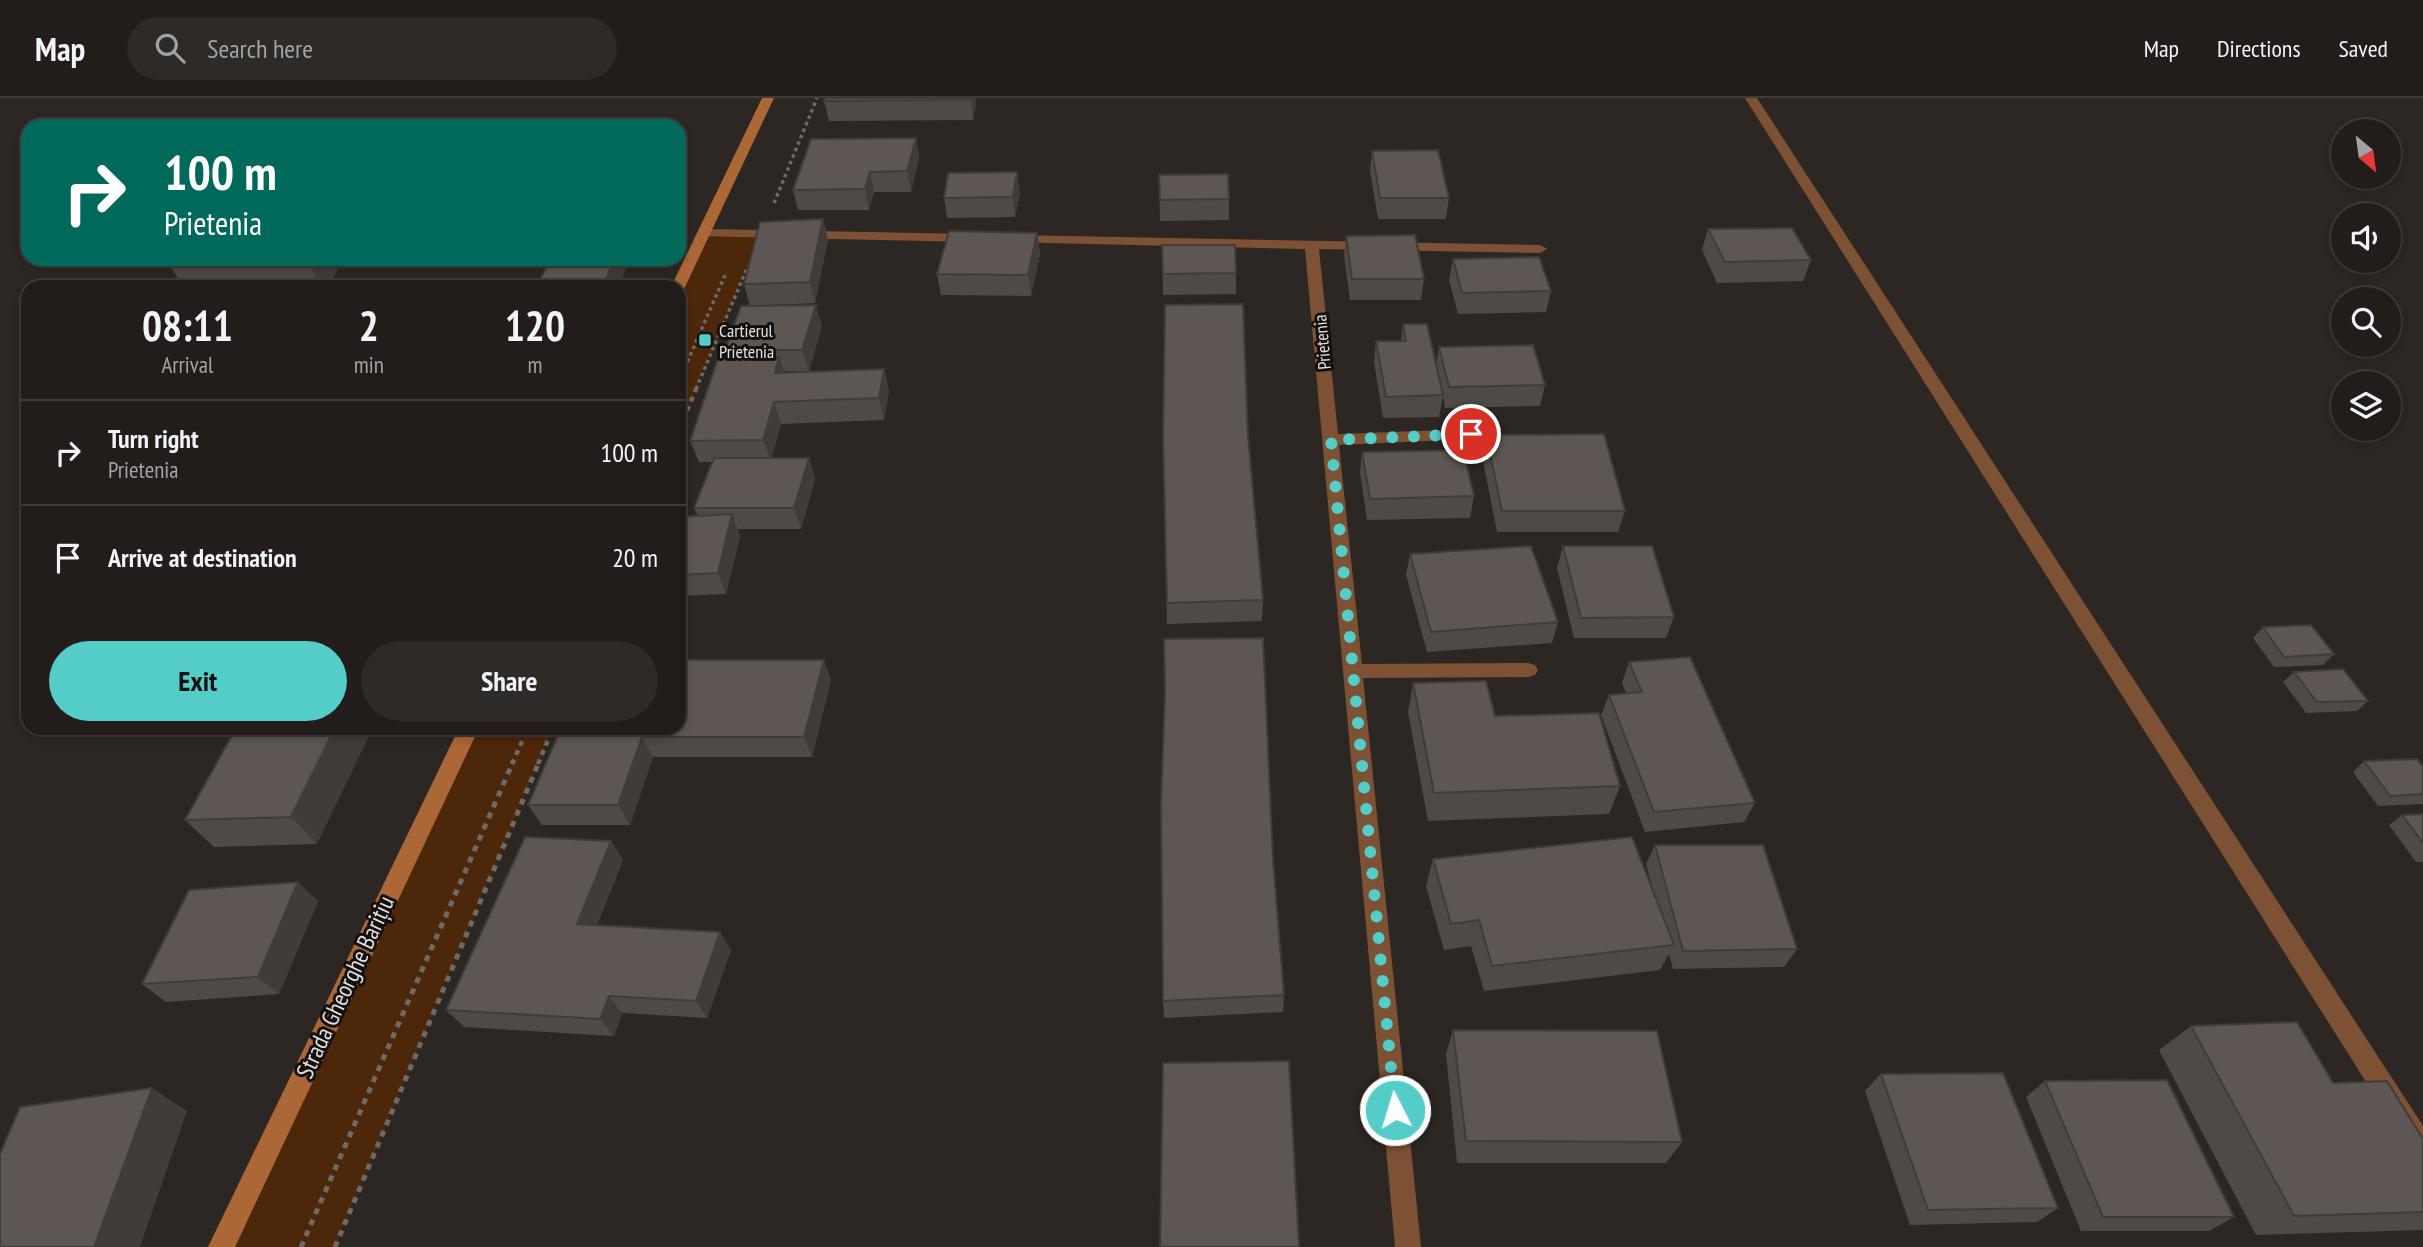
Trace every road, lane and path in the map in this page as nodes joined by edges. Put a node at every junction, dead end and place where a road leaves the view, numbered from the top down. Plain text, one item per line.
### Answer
1 (768, 98) edge
2 (1751, 98) edge
3 (704, 233) junction
4 (743, 234) junction
5 (1312, 245) junction
6 (1540, 249) dead end
7 (681, 280) edge
8 (686, 365) edge
9 (1471, 434) dead end
10 (1331, 440) junction
11 (1528, 670) dead end
12 (1353, 671) junction
13 (466, 735) edge
14 (525, 735) edge
15 (550, 735) edge
16 (2423, 1149) edge
17 (221, 1247) edge
18 (301, 1247) edge
19 (335, 1247) edge
20 (1408, 1247) edge

1 - 3 main road
2 - 16 street
3 - 4 street
3 - 7 main road
4 - 5 street
4 - 8 path
5 - 6 street
5 - 10 street, Prietenia
9 - 10 street
10 - 12 street, Prietenia
11 - 12 street
12 - 20 street, Prietenia
13 - 17 main road, Strada Gheorghe Barițiu
14 - 18 path
15 - 19 path

